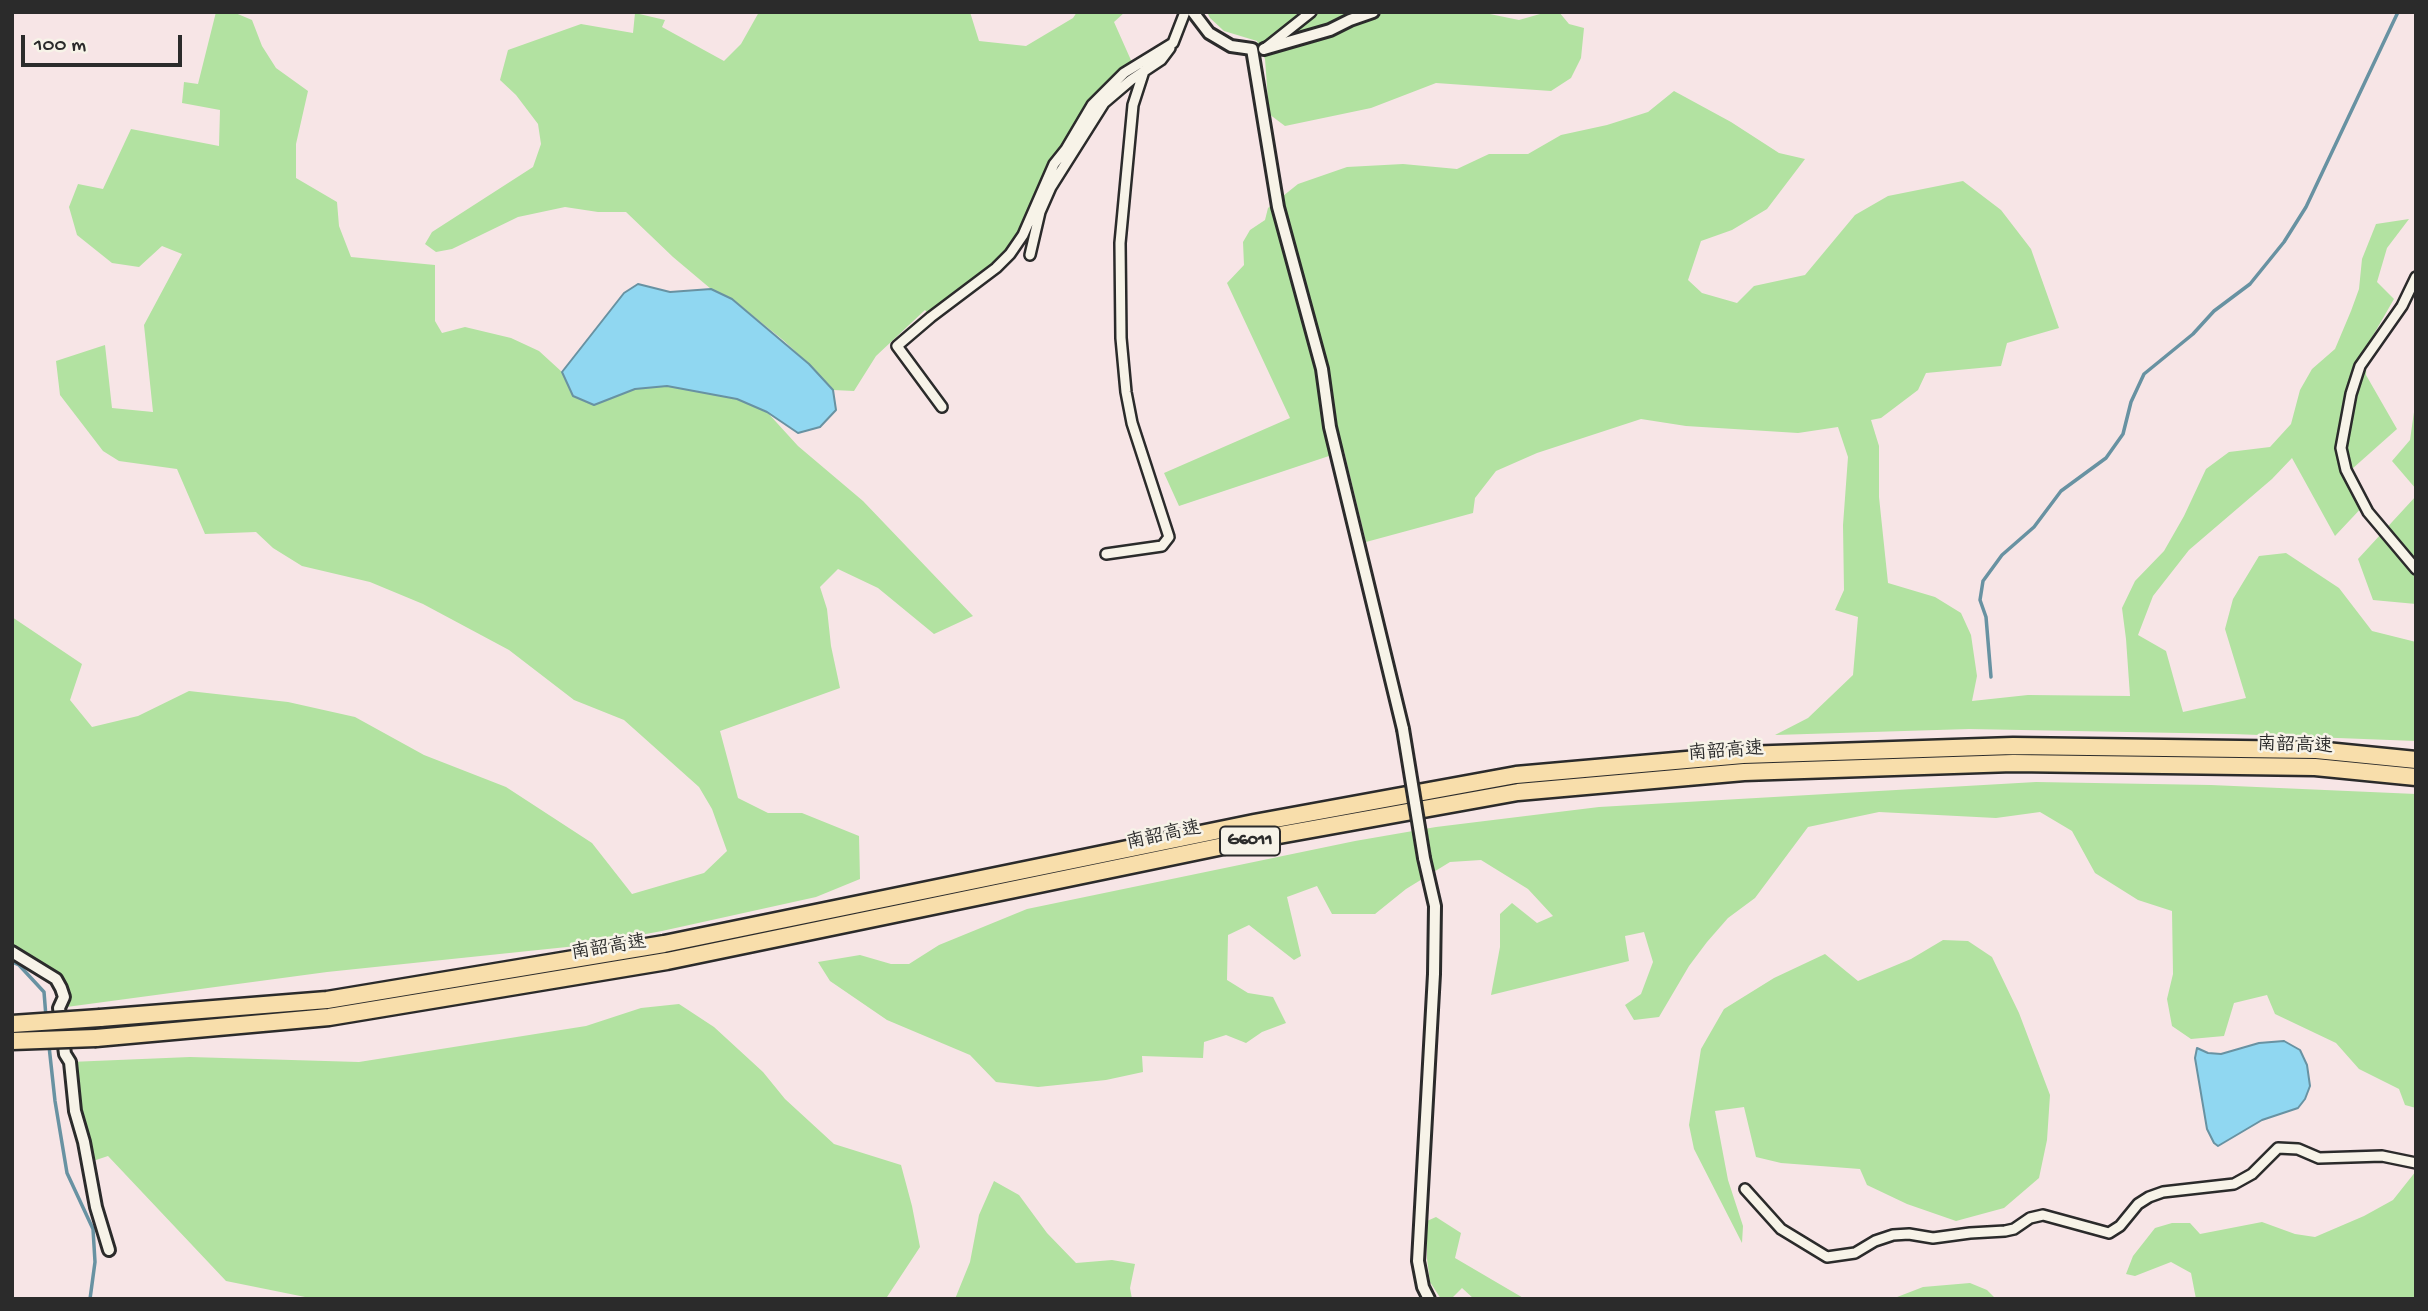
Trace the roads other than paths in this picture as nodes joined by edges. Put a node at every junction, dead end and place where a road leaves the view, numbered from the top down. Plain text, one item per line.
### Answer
1 (1185, 12) edge
2 (1193, 12) edge
3 (1311, 12) edge
4 (1373, 12) edge
5 (1173, 43) junction
6 (1258, 49) junction
7 (1143, 71) junction
8 (1030, 255) dead end
9 (2416, 277) edge
10 (942, 407) dead end
11 (1106, 554) dead end
12 (2416, 569) edge
13 (2416, 760) edge
14 (2416, 777) edge
15 (12, 953) edge
16 (12, 1024) edge
17 (12, 1041) edge
18 (2416, 1163) edge
19 (1745, 1189) dead end
20 (109, 1250) dead end
21 (1429, 1299) edge

1 - 5 street
2 - 6 street
3 - 6 street
4 - 6 street
5 - 7 street
5 - 10 street
6 - 21 street, bridge
7 - 8 street
7 - 11 street
9 - 12 street
13 - 16 highway, 南韶高速 / G6011, bridge
14 - 17 highway, 南韶高速 / G6011, bridge
15 - 20 street
18 - 19 street

